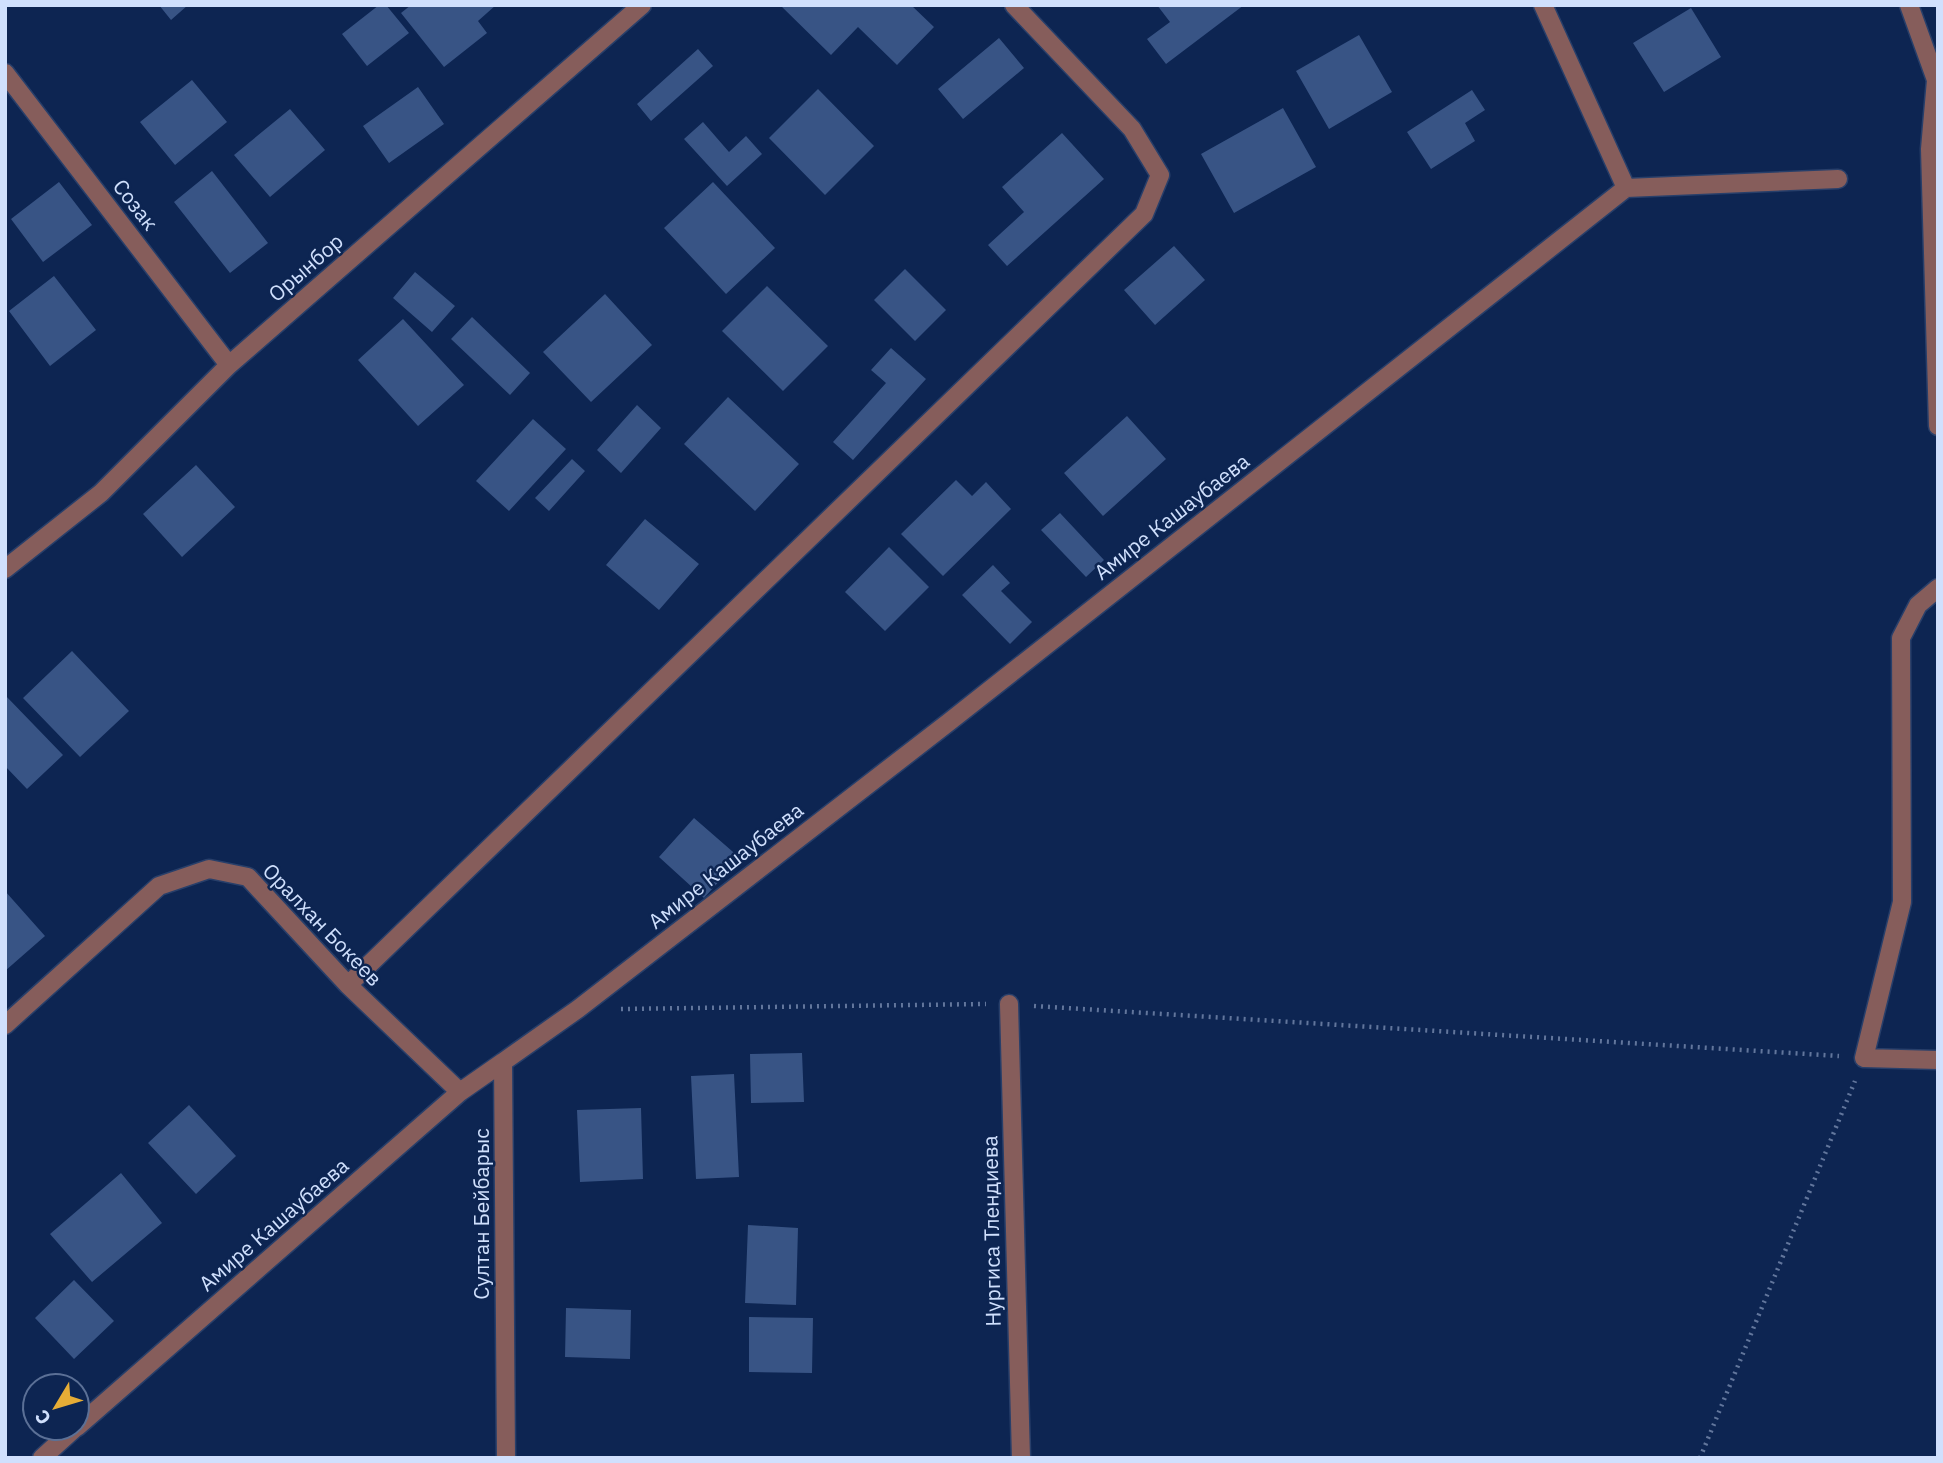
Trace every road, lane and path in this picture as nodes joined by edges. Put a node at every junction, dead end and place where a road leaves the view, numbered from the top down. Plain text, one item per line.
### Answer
1 (642, 5) edge
2 (1014, 5) edge
3 (1543, 5) edge
4 (1909, 5) edge
5 (5, 73) edge
6 (1934, 149) edge
7 (1838, 179) dead end
8 (1626, 188) junction
9 (229, 365) junction
10 (1938, 426) edge
11 (5, 569) edge
12 (1938, 588) edge
13 (348, 985) junction
14 (1009, 1004) junction
15 (578, 1009) junction
16 (5, 1025) edge
17 (1864, 1058) junction
18 (1938, 1060) edge
19 (503, 1062) junction
20 (460, 1092) junction
21 (91, 1414) edge
22 (60, 1442) edge
23 (42, 1458) edge
24 (506, 1458) edge
25 (1020, 1458) edge
26 (1700, 1458) edge

1 - 9 street, Орынбор
2 - 13 street
3 - 8 street
4 - 6 street
5 - 9 street, Созак
6 - 10 street
7 - 8 street
8 - 15 street, Амире Кашаубаева
9 - 11 street, Орынбор
12 - 17 street
13 - 16 street, Оралхан Бокеев
13 - 20 street, Оралхан Бокеев
14 - 15 path
14 - 17 path
14 - 25 street, Нургиса Тлендиева
15 - 19 street
17 - 18 street
17 - 26 path
19 - 20 street, Амире Кашаубаева
19 - 24 street, Султан Бейбарыс
20 - 21 street, Амире Кашаубаева
22 - 23 street, Амире Кашаубаева

